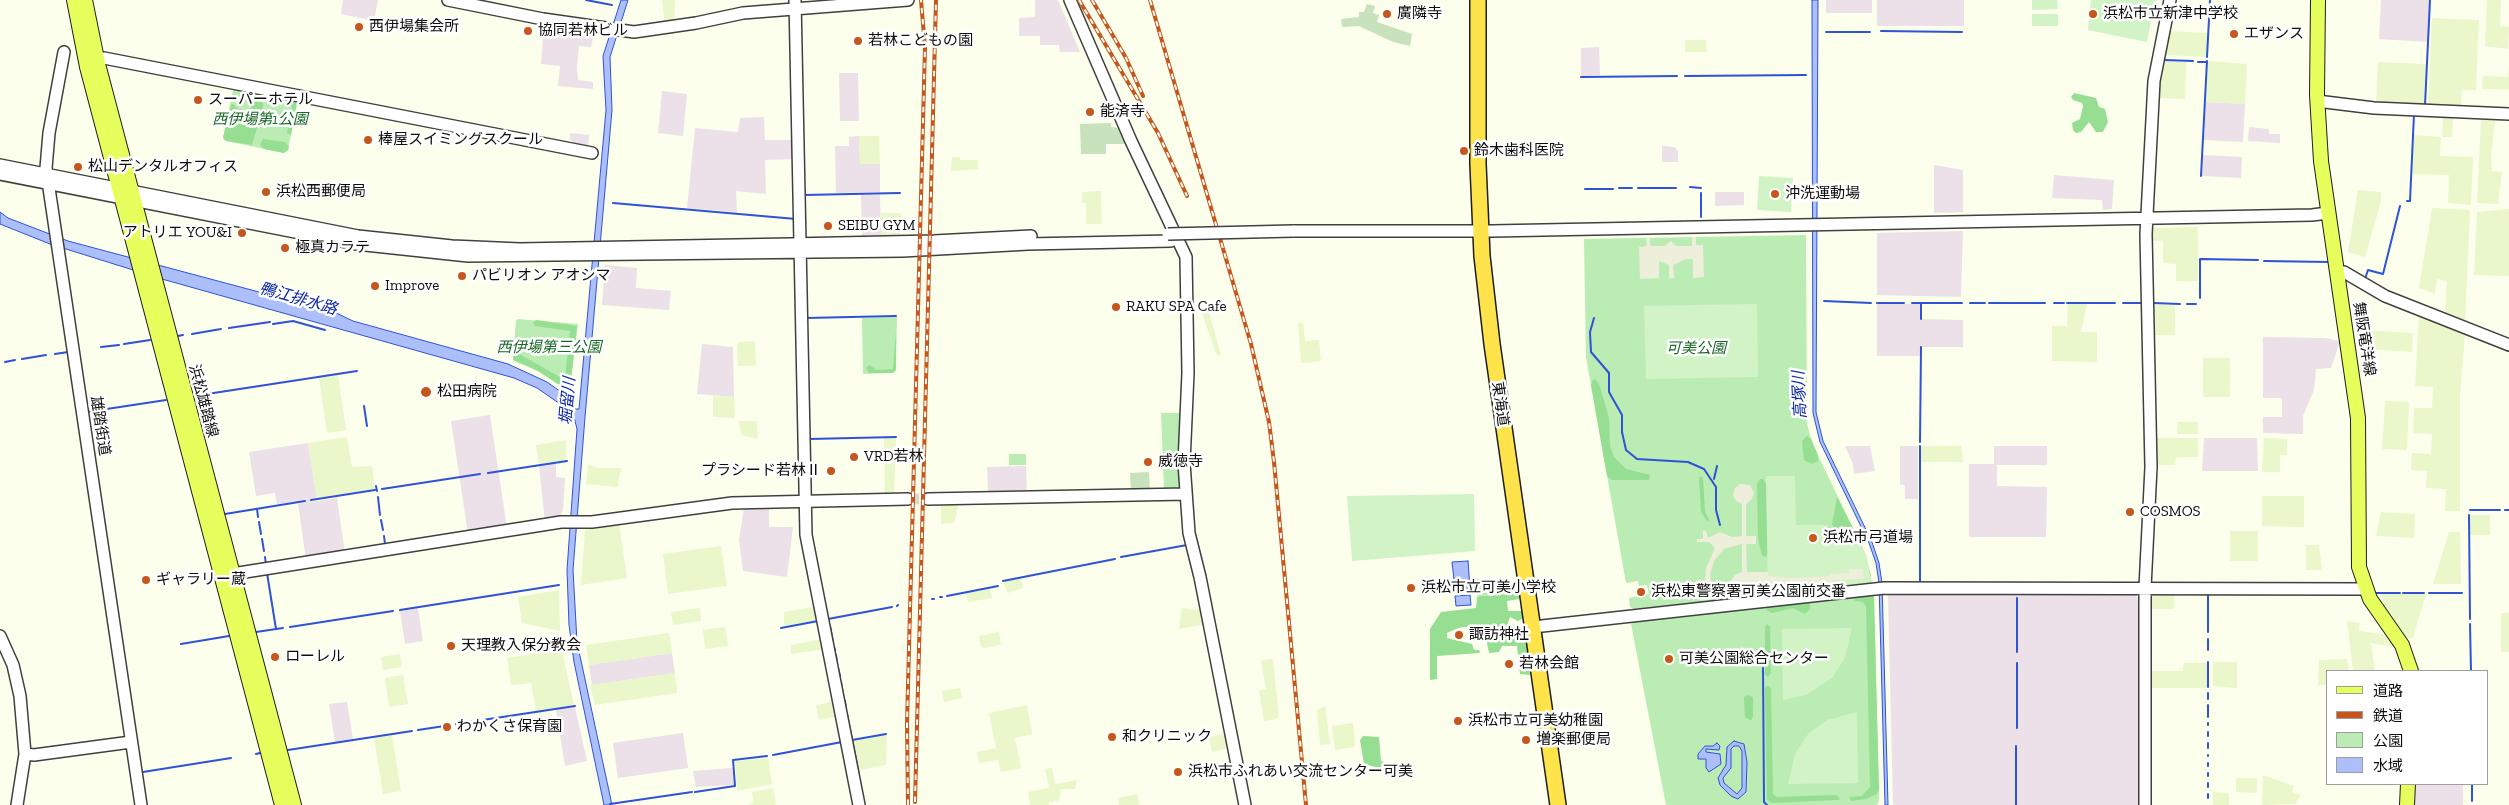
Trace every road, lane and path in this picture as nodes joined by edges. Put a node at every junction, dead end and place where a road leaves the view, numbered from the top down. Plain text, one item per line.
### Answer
1 (448, 0) edge
2 (908, 0) edge
3 (1062, 0) edge
4 (1070, 0) edge
5 (1478, 0) edge
6 (2170, 0) edge
7 (2318, 0) edge
8 (81, 1) edge
9 (795, 5) edge
10 (64, 52) dead end
11 (97, 59) junction
12 (1108, 86) junction
13 (2317, 101) junction
14 (2509, 114) edge
15 (592, 153) dead end
16 (0, 165) edge
17 (0, 174) edge
18 (47, 179) junction
19 (127, 195) junction
20 (2328, 213) junction
21 (2147, 218) junction
22 (1481, 232) junction
23 (800, 248) junction
24 (2337, 273) junction
25 (2509, 345) edge
26 (1186, 494) junction
27 (908, 499) tunnel mouth
28 (928, 499) tunnel mouth
29 (804, 500) junction
30 (227, 575) junction
31 (2146, 588) junction
32 (2365, 589) junction
33 (1533, 627) junction
34 (0, 636) edge
35 (2411, 670) edge
36 (131, 742) junction
37 (25, 754) junction
38 (2408, 785) edge
39 (16, 805) edge
40 (141, 805) edge
41 (282, 805) edge
42 (294, 805) edge
43 (859, 805) edge
44 (1244, 805) edge
45 (1558, 805) edge
46 (2145, 805) edge
47 (2407, 805) edge

1 - 9 street
2 - 9 street
3 - 12 street
4 - 12 street
5 - 22 highway, 東海道
6 - 21 street
7 - 13 main road, 舞阪竜洋線
8 - 11 main road, 浜松雄踏線
8 - 19 main road, 浜松雄踏線
9 - 23 street
10 - 18 street, 雄踏街道
11 - 15 street
11 - 19 main road, 浜松雄踏線
12 - 26 street
13 - 14 street
13 - 20 main road, 舞阪竜洋線
16 - 18 street
17 - 18 street
18 - 19 street
18 - 36 street, 雄踏街道
19 - 23 street
19 - 30 main road, 浜松雄踏線
20 - 21 street
20 - 24 main road, 舞阪竜洋線
21 - 22 street
21 - 31 street
22 - 23 street, bridge
22 - 33 highway, 東海道
23 - 29 street
24 - 25 street
24 - 32 main road, 舞阪竜洋線
26 - 28 street
26 - 44 street
27 - 29 street
29 - 30 street
29 - 43 street
30 - 41 main road, 浜松雄踏線
30 - 42 main road, 浜松雄踏線
31 - 32 street
31 - 33 street
31 - 46 street
32 - 35 main road, 舞阪竜洋線
33 - 45 highway, 東海道
34 - 37 street
36 - 37 street
36 - 40 street, 雄踏街道
37 - 39 street
38 - 47 main road

